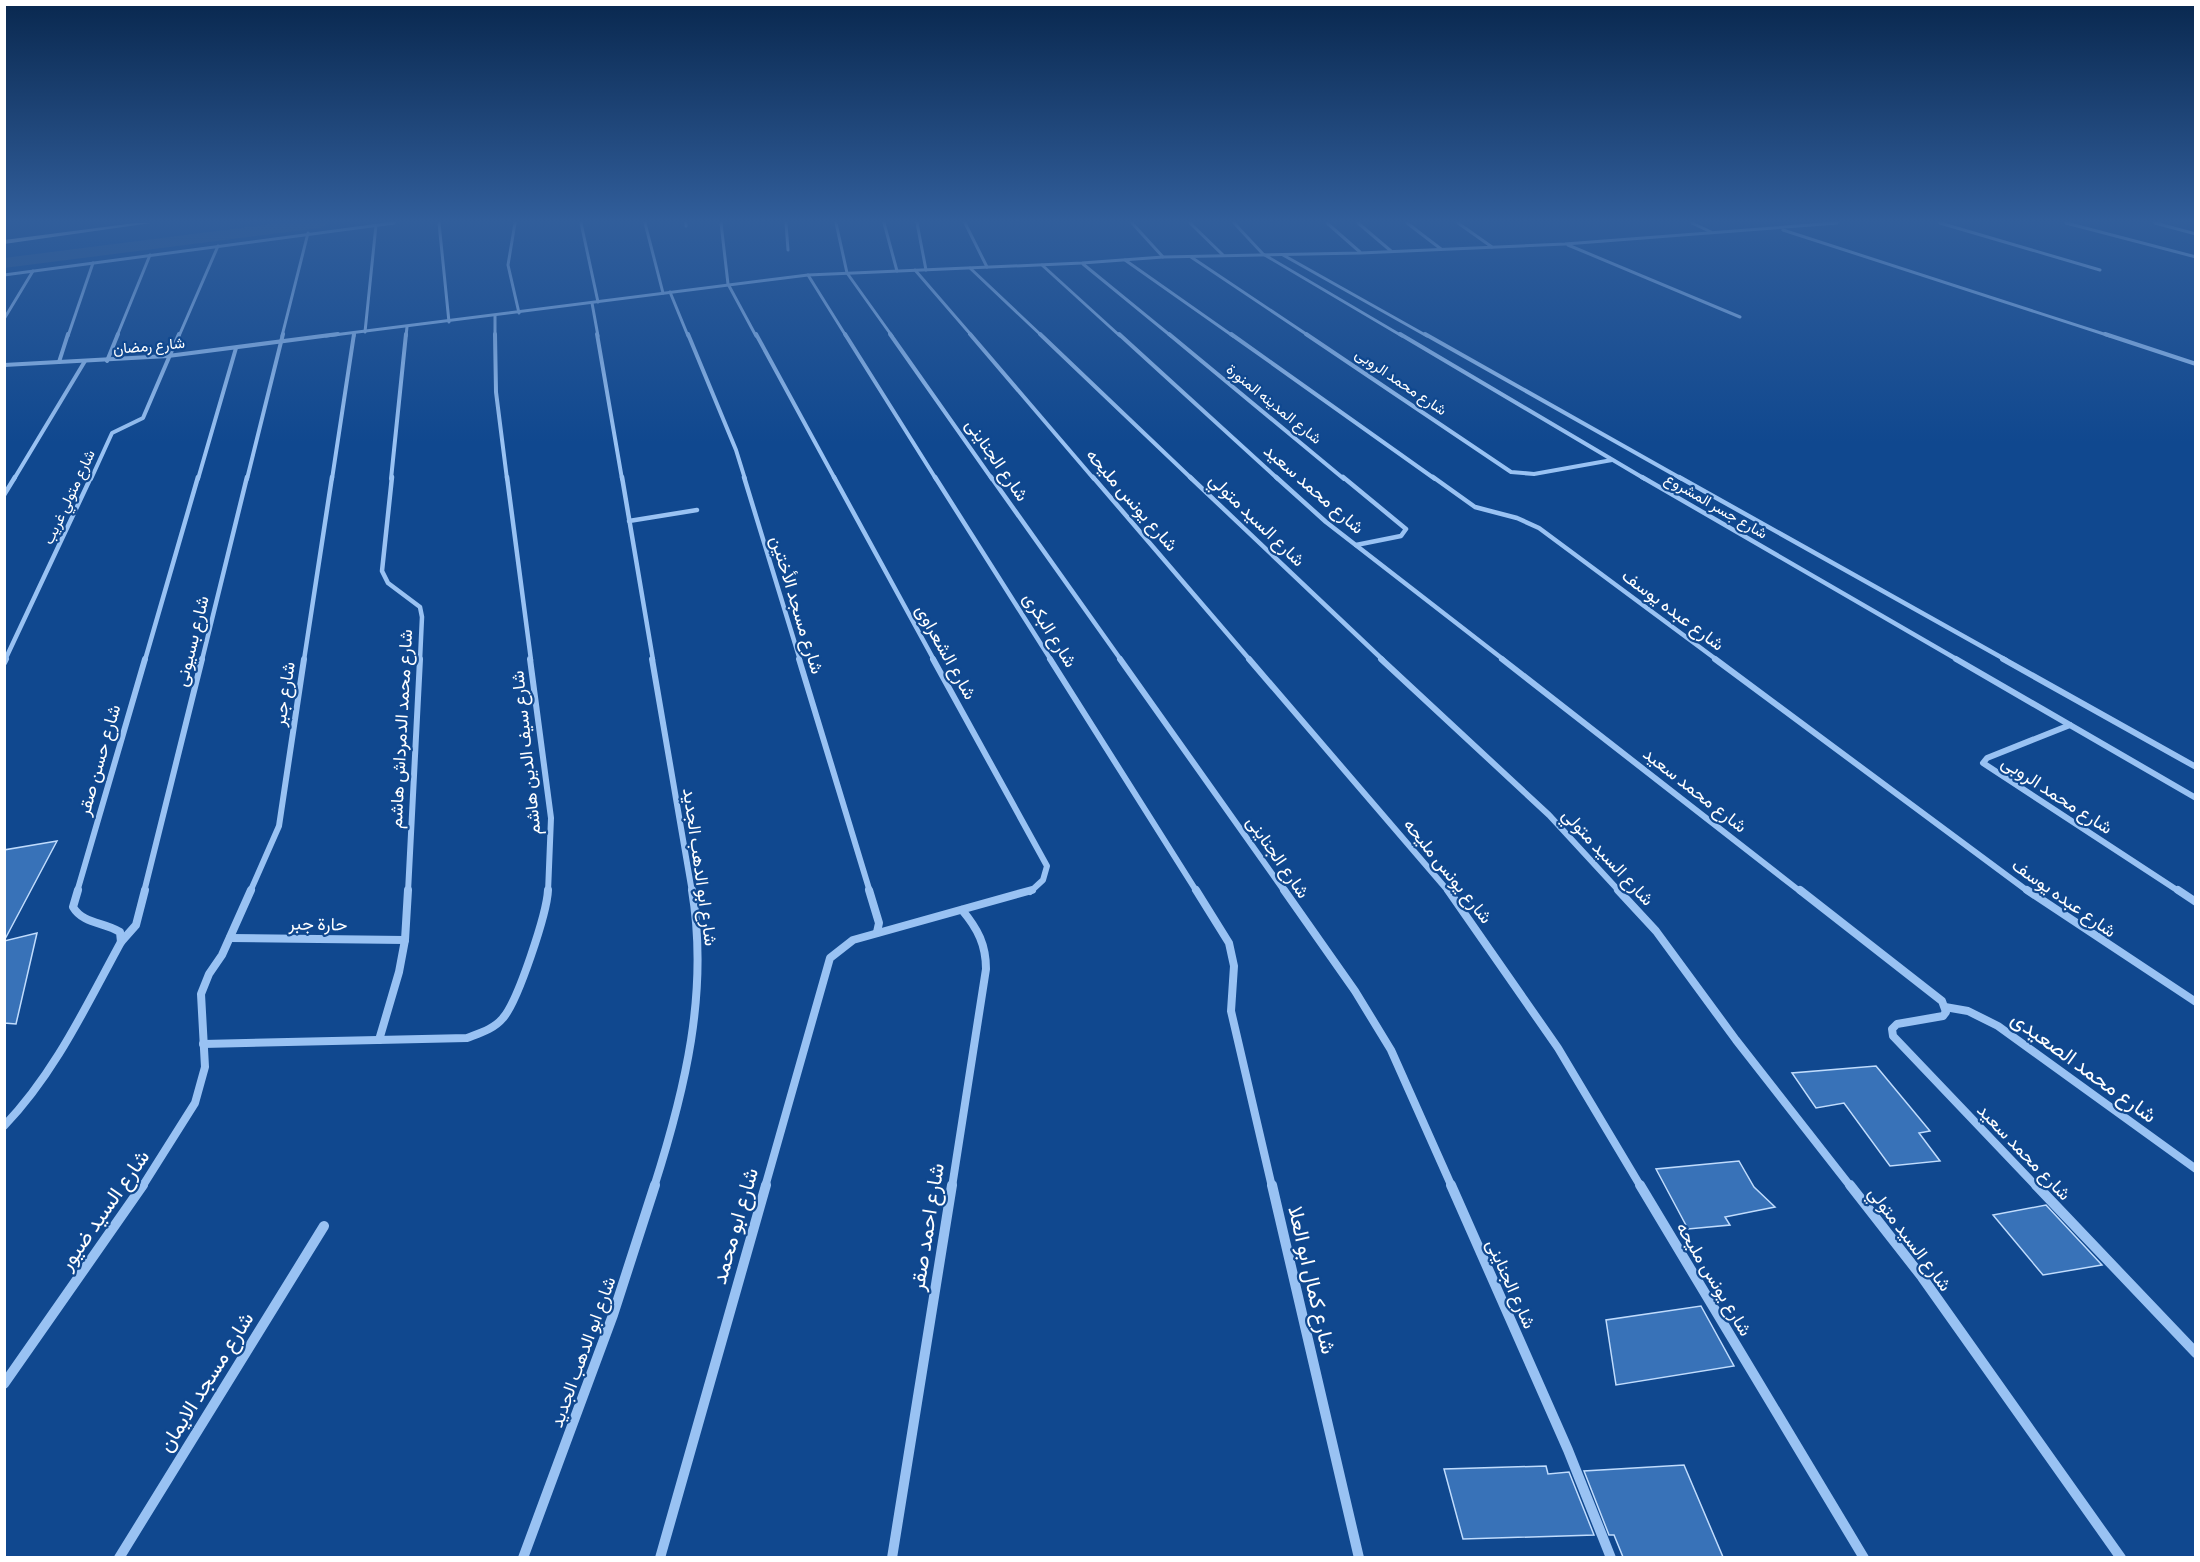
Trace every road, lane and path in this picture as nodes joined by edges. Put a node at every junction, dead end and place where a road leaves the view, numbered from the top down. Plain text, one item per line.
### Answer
1 (18, 296) edge
2 (81, 296) edge
3 (133, 296) edge
4 (195, 296) edge
5 (294, 296) edge
6 (369, 296) edge
7 (446, 296) edge
8 (515, 296) edge
9 (594, 296) edge
10 (641, 296) edge
11 (672, 296) edge
12 (735, 296) edge
13 (821, 296) edge
14 (863, 296) edge
15 (937, 296) edge
16 (999, 296) edge
17 (1075, 296) edge
18 (1122, 296) edge
19 (1176, 296) edge
20 (1250, 296) edge
21 (1334, 296) edge
22 (1356, 296) edge
23 (1689, 296) edge
24 (1986, 296) edge
25 (595, 302) junction
26 (519, 313) junction
27 (495, 316) junction
28 (1740, 317) dead end
29 (4, 319) edge
30 (449, 322) junction
31 (407, 327) junction
32 (365, 332) junction
33 (354, 333) junction
34 (283, 343) junction
35 (236, 348) junction
36 (168, 356) junction
37 (85, 361) junction
38 (107, 361) junction
39 (59, 362) junction
40 (2196, 364) edge
41 (6, 366) edge
42 (1613, 460) junction
43 (4, 495) edge
44 (697, 510) dead end
45 (629, 521) junction
46 (1356, 545) junction
47 (4, 663) edge
48 (2070, 725) junction
49 (2196, 767) edge
50 (2196, 798) edge
51 (2196, 902) edge
52 (962, 910) junction
53 (877, 932) junction
54 (230, 938) junction
55 (405, 940) junction
56 (121, 942) junction
57 (2196, 1002) edge
58 (1945, 1007) junction
59 (1231, 1011) joint
60 (379, 1040) junction
61 (203, 1044) junction
62 (4, 1126) edge
63 (2196, 1169) edge
64 (324, 1226) dead end
65 (2196, 1353) edge
66 (4, 1384) edge
67 (118, 1557) edge
68 (523, 1557) edge
69 (660, 1557) edge
70 (892, 1557) edge
71 (1359, 1557) edge
72 (1611, 1557) edge
73 (1864, 1557) edge
74 (2121, 1557) edge

1 - 29 street
2 - 39 street
3 - 38 street
4 - 36 street, شارع متولي غريب
5 - 34 street, شارع بسيونى
6 - 32 street
7 - 30 street
8 - 26 street
9 - 25 street, شارع ابو الدهب الجديد
10 - 25 street, شارع رمضان
11 - 53 street, شارع مسجد الأختين
12 - 52 street, شارع الشعراوى
13 - 59 street, شارع البكرى
14 - 72 street, شارع الجناينى
15 - 73 street, شارع يونس مليحه
16 - 74 street, شارع السيد متولي
17 - 46 street, شارع محمد سعيد
18 - 46 street, شارع المدينه المنورة
19 - 57 street, شارع عبده يوسف
20 - 42 street, شارع محمد الروبى
21 - 42 street, شارع جسر المشروع
22 - 49 street, شارع جسر المشروع
23 - 28 street
24 - 40 street
25 - 26 street, شارع رمضان
25 - 45 street, شارع ابو الدهب الجديد
26 - 27 street, شارع رمضان
27 - 30 street, شارع رمضان
27 - 60 street, شارع سيف الدين هاشم
30 - 31 street, شارع رمضان
31 - 32 street, شارع رمضان
31 - 55 street, شارع محمد الدمرداش هاشم
32 - 33 street, شارع رمضان
33 - 34 street, شارع رمضان
33 - 54 street, شارع جبر
34 - 35 street, شارع رمضان
34 - 56 street, شارع بسيونى
35 - 36 street, شارع رمضان
35 - 56 street, شارع حسن صقر
36 - 38 street, شارع رمضان
36 - 47 street, شارع متولي غريب
37 - 38 street, شارع رمضان
37 - 39 street, شارع رمضان
37 - 43 street
39 - 41 street, شارع رمضان
42 - 48 street, شارع جسر المشروع
44 - 45 street
45 - 68 street, شارع ابو الدهب الجديد
46 - 58 street, شارع محمد سعيد
48 - 50 street, شارع جسر المشروع
48 - 51 street, شارع محمد الروبى
52 - 53 street, شارع الشعراوى
52 - 70 street, شارع احمد صقر
53 - 69 street, شارع ابو محمد
54 - 55 street, حارة جبر
54 - 61 street, شارع جبر
55 - 60 street, شارع محمد الدمرداش هاشم
56 - 62 street
58 - 63 street, شارع محمد الصعيدى
58 - 65 street, شارع محمد سعيد
59 - 71 street, شارع كمال ابو العلا
60 - 61 street, شارع سيف الدين هاشم
61 - 66 street, شارع السيد ضيور
64 - 67 street, شارع مسجد الايمان

